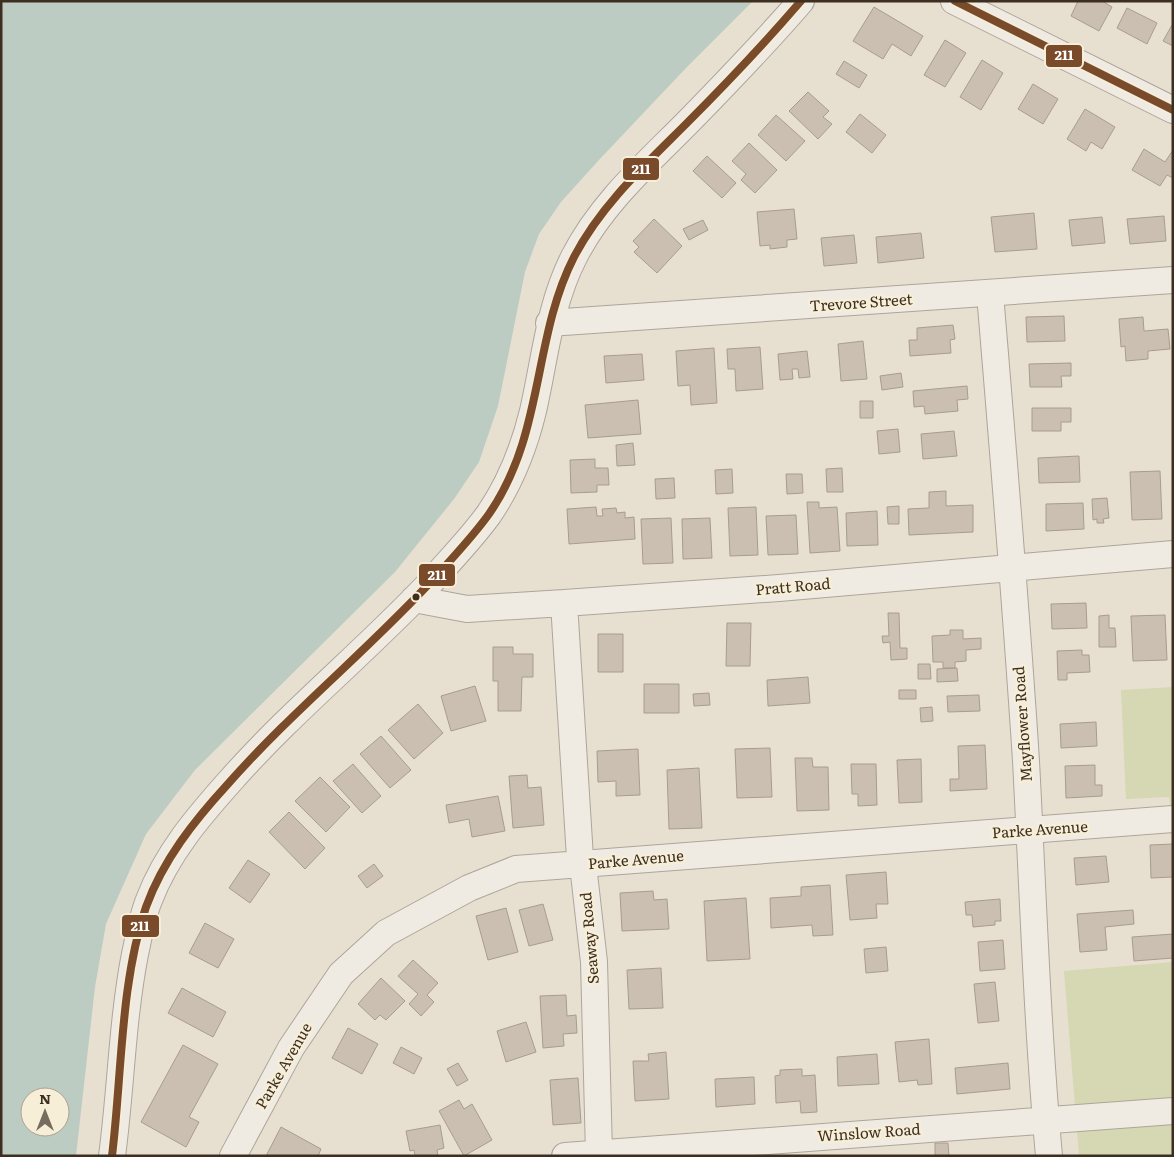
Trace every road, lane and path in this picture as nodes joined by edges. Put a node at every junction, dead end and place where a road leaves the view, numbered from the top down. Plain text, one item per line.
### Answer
1 (801, 1) edge
2 (954, 1) edge
3 (1173, 110) edge
4 (1173, 280) edge
5 (990, 294) junction
6 (549, 323) junction
7 (1173, 554) edge
8 (1012, 566) junction
9 (414, 599) junction
10 (564, 603) junction
11 (1173, 819) edge
12 (1029, 832) junction
13 (583, 865) junction
14 (1173, 1111) edge
15 (1046, 1119) junction
16 (599, 1153) junction
17 (114, 1155) edge
18 (233, 1156) edge
19 (565, 1156) edge
20 (1049, 1156) edge

1 - 6 street
2 - 3 street
4 - 5 street, Trevore Street
5 - 6 street, Trevore Street
5 - 8 street, Mayflower Road
6 - 9 street
7 - 8 street, Pratt Road
8 - 10 street, Pratt Road
8 - 12 street, Mayflower Road
9 - 10 street, Pratt Road
9 - 17 street
10 - 13 street, Seaway Road
11 - 12 street, Parke Avenue
12 - 13 street, Parke Avenue
12 - 15 street, Mayflower Road
13 - 16 street, Seaway Road
13 - 18 street, Parke Avenue
14 - 15 street, Winslow Road
15 - 16 street, Winslow Road
15 - 20 street, Mayflower Road
16 - 19 street, Winslow Road

